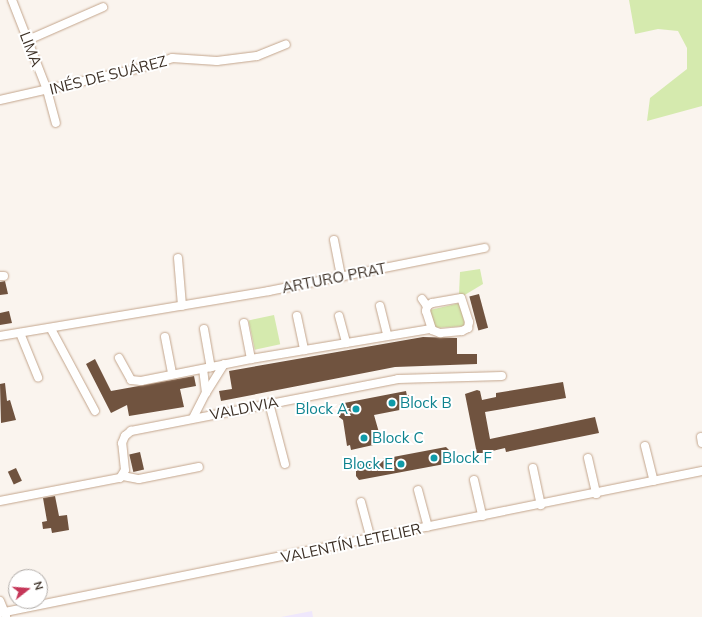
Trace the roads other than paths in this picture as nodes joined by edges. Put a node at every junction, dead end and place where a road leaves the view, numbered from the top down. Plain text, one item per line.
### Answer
1 (12, 0) edge
2 (103, 6) dead end
3 (28, 40) junction
4 (286, 44) dead end
5 (47, 90) junction
6 (0, 100) edge
7 (56, 122) dead end
8 (334, 240) dead end
9 (486, 248) dead end
10 (178, 258) dead end
11 (341, 277) junction
12 (182, 306) junction
13 (380, 306) dead end
14 (297, 316) dead end
15 (339, 316) dead end
16 (244, 322) dead end
17 (51, 328) junction
18 (204, 329) dead end
19 (430, 329) junction
20 (20, 334) junction
21 (387, 335) junction
22 (0, 336) edge
23 (165, 337) dead end
24 (346, 343) junction
25 (304, 350) junction
26 (119, 358) dead end
27 (251, 359) junction
28 (224, 364) junction
29 (207, 368) junction
30 (172, 374) junction
31 (502, 376) dead end
32 (38, 377) dead end
33 (206, 393) junction
34 (269, 403) junction
35 (95, 412) dead end
36 (193, 418) junction
37 (645, 446) dead end
38 (588, 458) dead end
39 (285, 464) dead end
40 (199, 467) dead end
41 (533, 468) dead end
42 (702, 472) edge
43 (123, 476) junction
44 (474, 480) dead end
45 (654, 481) junction
46 (418, 490) dead end
47 (596, 494) junction
48 (0, 501) edge
49 (361, 502) dead end
50 (541, 505) junction
51 (482, 516) junction
52 (428, 527) junction
53 (371, 540) junction
54 (0, 601) edge
55 (4, 614) edge

1 - 3 street, LIMA
2 - 3 street
3 - 5 street, LIMA
4 - 5 street, INÉS DE SUÁREZ
5 - 6 street, INÉS DE SUÁREZ
5 - 7 street, LIMA
8 - 11 street
9 - 11 street, ARTURO PRAT
10 - 12 street
11 - 12 street, ARTURO PRAT
12 - 17 street, ARTURO PRAT
13 - 21 street
14 - 25 street
15 - 24 street
16 - 27 street
17 - 20 street, ARTURO PRAT
17 - 35 street
18 - 29 street
19 - 19 street
19 - 21 street
20 - 22 street, ARTURO PRAT
20 - 32 street
21 - 24 street
23 - 30 street
24 - 25 street
25 - 27 street
26 - 30 street
27 - 28 street
28 - 29 street
28 - 33 street
29 - 30 street
29 - 33 street
31 - 34 street, VALDIVIA
33 - 36 street
34 - 36 street, VALDIVIA
34 - 39 street
36 - 43 street, VALDIVIA
37 - 45 street
38 - 47 street
40 - 43 street
41 - 50 street
42 - 45 street, VALENTÍN LETELIER
43 - 48 street
44 - 51 street
45 - 47 street, VALENTÍN LETELIER
46 - 52 street
47 - 50 street, VALENTÍN LETELIER
49 - 53 street
50 - 51 street, VALENTÍN LETELIER
51 - 52 street, VALENTÍN LETELIER
52 - 53 street, VALENTÍN LETELIER
53 - 55 street, VALENTÍN LETELIER
54 - 55 street

